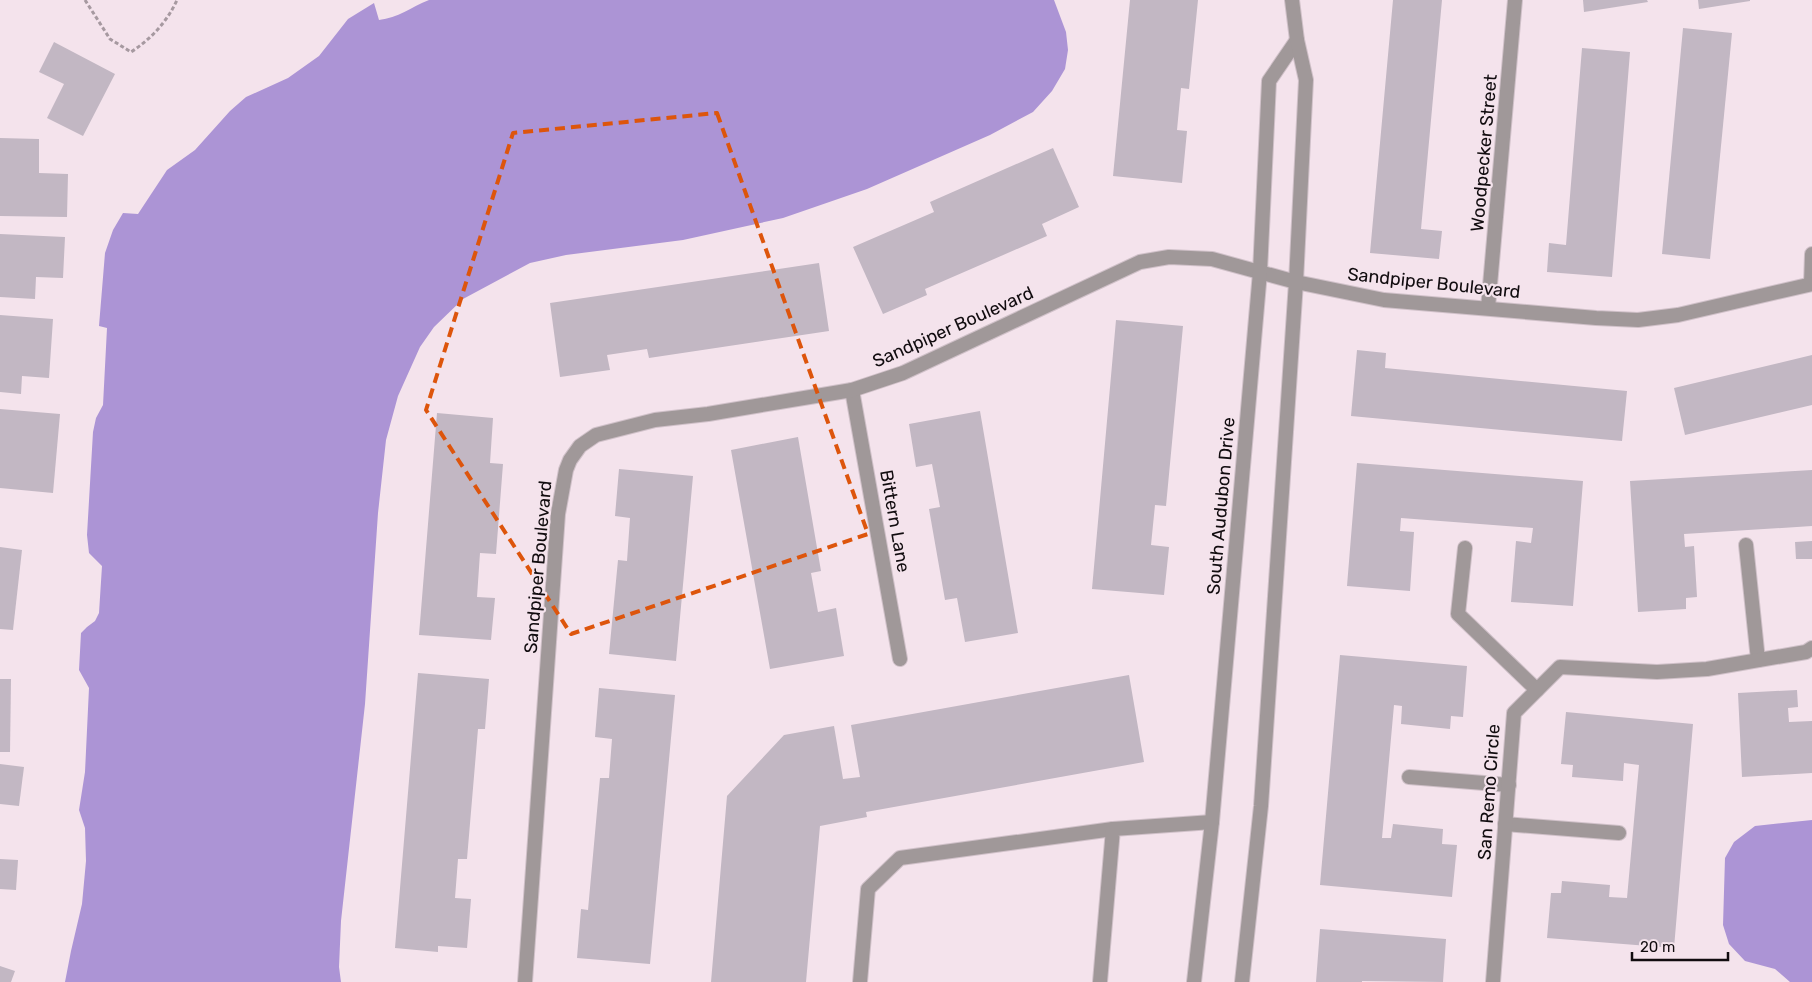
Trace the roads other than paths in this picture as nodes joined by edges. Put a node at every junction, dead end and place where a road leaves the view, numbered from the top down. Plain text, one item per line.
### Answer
1 (1292, 0) edge
2 (1515, 0) edge
3 (1297, 40) junction
4 (1812, 254) edge
5 (1260, 272) junction
6 (1296, 282) junction
7 (1811, 284) edge
8 (1488, 308) junction
9 (852, 390) junction
10 (1746, 545) dead end
11 (1465, 548) dead end
12 (1812, 648) edge
13 (900, 658) dead end
14 (1758, 660) junction
15 (1537, 690) junction
16 (1409, 777) dead end
17 (1509, 785) junction
18 (1212, 822) junction
19 (1505, 824) junction
20 (1113, 829) junction
21 (1619, 833) dead end
22 (525, 982) edge
23 (860, 982) edge
24 (1100, 982) edge
25 (1194, 982) edge
26 (1242, 982) edge
27 (1493, 982) edge

1 - 3 street
2 - 8 street, Woodpecker Street
3 - 5 street, South Audubon Drive
3 - 6 street
4 - 7 street
5 - 6 street, Sandpiper Boulevard
5 - 9 street, Sandpiper Boulevard
5 - 18 street, South Audubon Drive
6 - 8 street, Sandpiper Boulevard
6 - 26 street
7 - 8 street, Sandpiper Boulevard
9 - 13 street, Bittern Lane
9 - 22 street, Sandpiper Boulevard
10 - 14 street
11 - 15 street
12 - 14 street, San Remo Circle
14 - 15 street, San Remo Circle
15 - 17 street, San Remo Circle
16 - 17 street
17 - 19 street, San Remo Circle
18 - 20 street
18 - 25 street, South Audubon Drive
19 - 21 street
19 - 27 street, San Remo Circle
20 - 23 street
20 - 24 street

